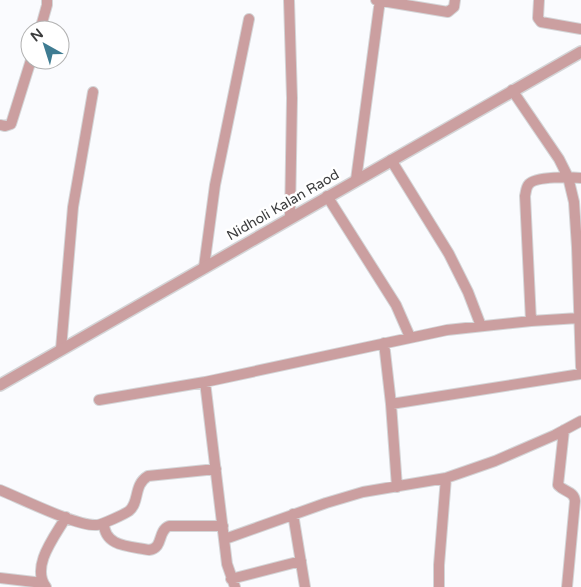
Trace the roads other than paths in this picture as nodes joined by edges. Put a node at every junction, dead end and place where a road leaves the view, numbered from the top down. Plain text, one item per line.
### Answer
1 (47, 0) edge
2 (289, 0) edge
3 (376, 0) edge
4 (380, 0) edge
5 (455, 0) edge
6 (539, 0) edge
7 (249, 19) dead end
8 (43, 20) edge
9 (581, 29) edge
10 (581, 52) edge
11 (28, 70) edge
12 (512, 90) junction
13 (93, 92) dead end
14 (0, 125) edge
15 (391, 160) junction
16 (568, 177) junction
17 (581, 178) edge
18 (356, 180) junction
19 (328, 196) junction
20 (290, 218) junction
21 (204, 267) junction
22 (579, 318) junction
23 (532, 320) junction
24 (481, 326) junction
25 (410, 337) junction
26 (384, 343) junction
27 (61, 349) junction
28 (581, 367) edge
29 (581, 374) edge
30 (205, 382) junction
31 (0, 384) edge
32 (99, 400) dead end
33 (392, 404) junction
34 (581, 421) edge
35 (564, 430) junction
36 (216, 469) junction
37 (446, 478) junction
38 (397, 487) junction
39 (0, 490) edge
40 (293, 514) junction
41 (66, 517) junction
42 (104, 523) junction
43 (223, 526) junction
44 (225, 540) junction
45 (301, 561) junction
46 (0, 578) edge
47 (233, 583) edge
48 (44, 585) edge
49 (305, 587) edge
50 (439, 587) edge
51 (567, 587) edge

1 - 8 street
2 - 20 street
3 - 4 street
4 - 5 street
4 - 18 street
6 - 9 street
7 - 21 street
10 - 12 street, Nidholi Kalan Raod
11 - 14 street
12 - 15 street, Nidholi Kalan Raod
12 - 16 street
13 - 27 street
15 - 18 street, Nidholi Kalan Raod
15 - 24 street
16 - 17 street
16 - 22 street
16 - 23 street
18 - 19 street, Nidholi Kalan Raod
19 - 20 street, Nidholi Kalan Raod
19 - 25 street
20 - 21 street, Nidholi Kalan Raod
21 - 27 street, Nidholi Kalan Raod
22 - 23 street
22 - 28 street
23 - 24 street
24 - 25 street
25 - 26 street
26 - 30 street
26 - 33 street
27 - 31 street, Nidholi Kalan Raod
29 - 33 street
30 - 32 street
30 - 36 street
33 - 38 street
34 - 35 street
35 - 37 street
35 - 51 street
36 - 42 street
36 - 43 street
37 - 38 street
37 - 50 street
38 - 40 street
39 - 41 street
40 - 44 street
40 - 45 street
41 - 42 street
41 - 48 street
42 - 43 street
43 - 44 street
44 - 47 street
45 - 47 street
45 - 49 street
46 - 48 street

